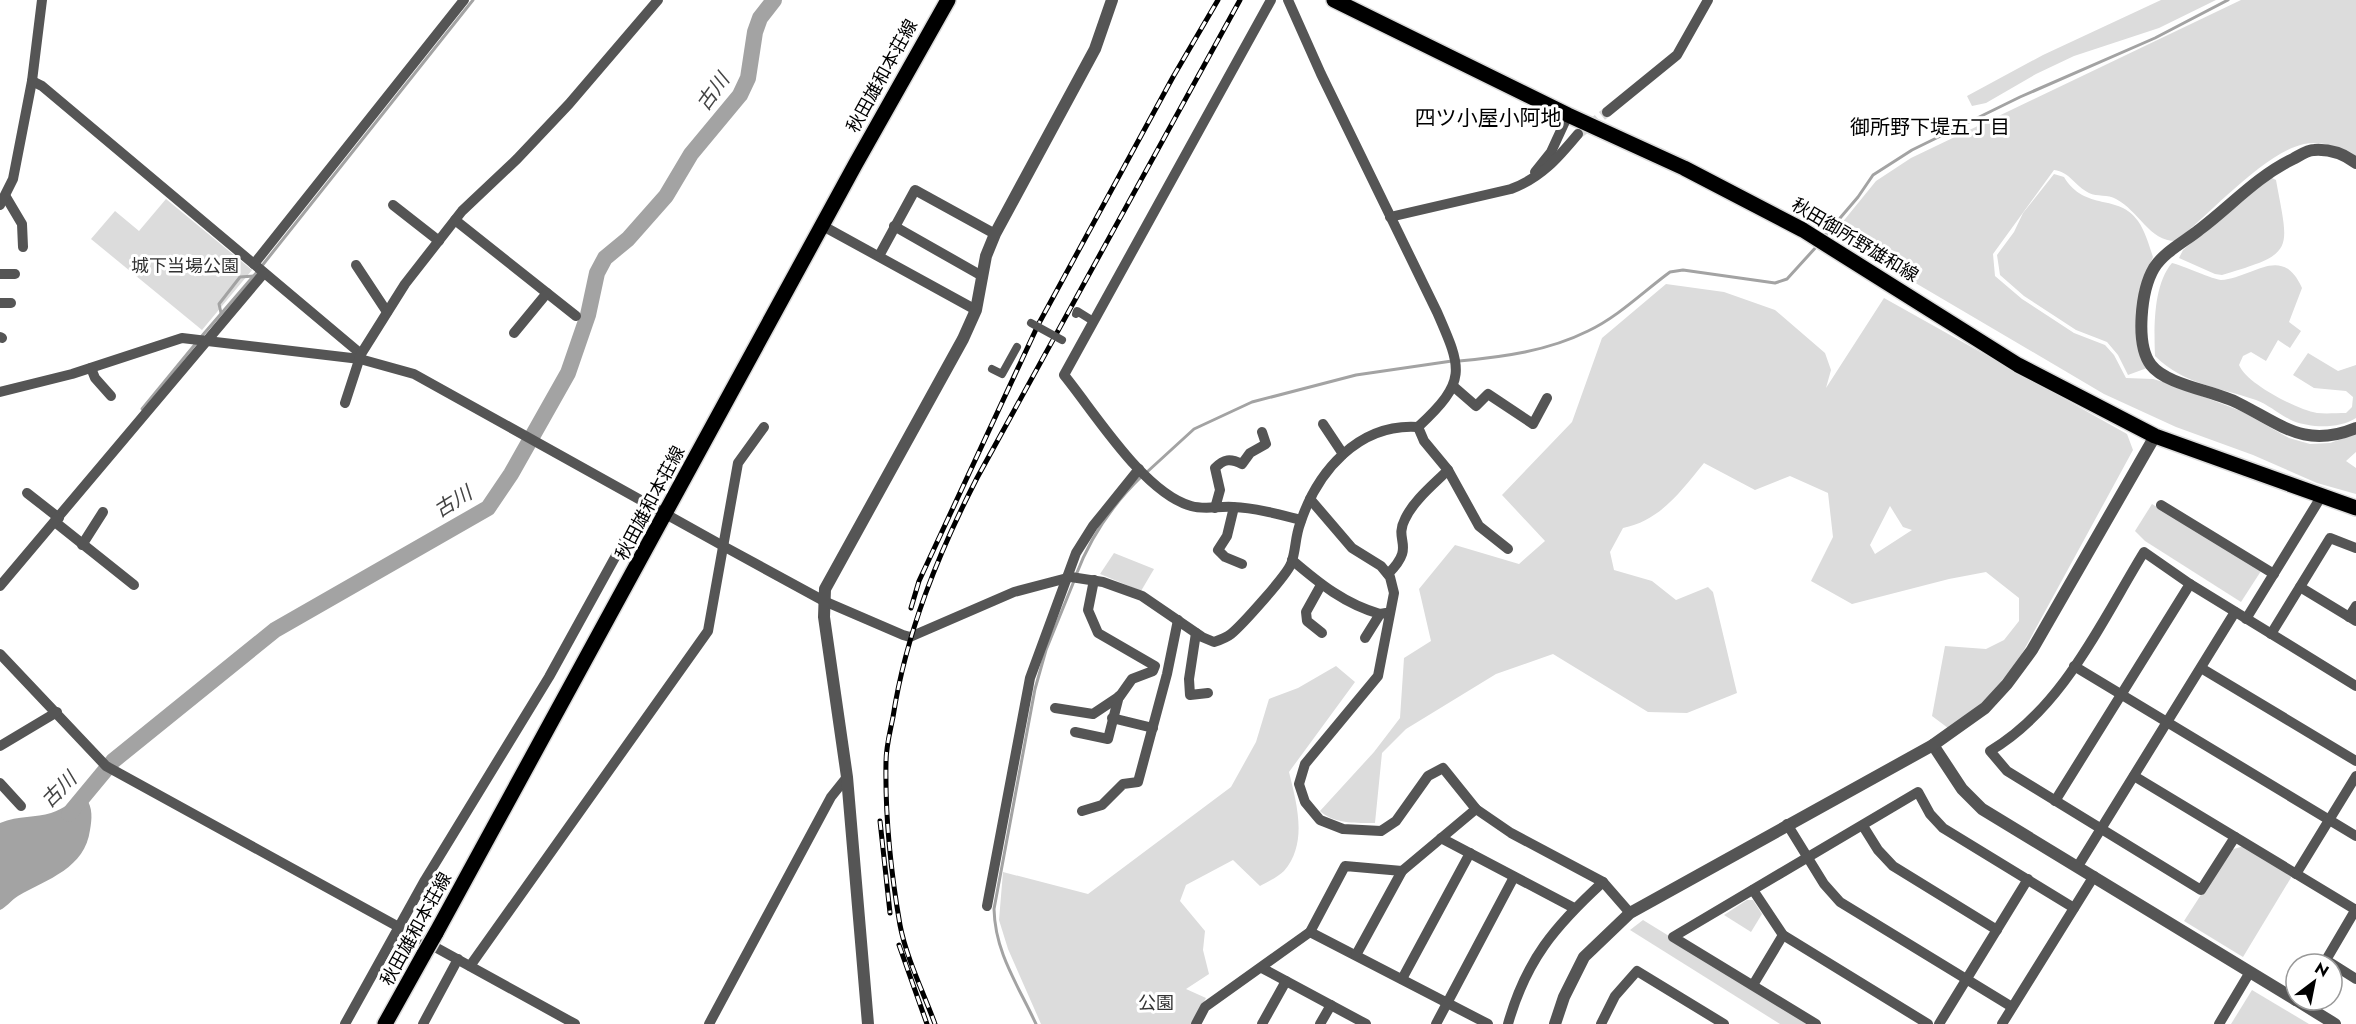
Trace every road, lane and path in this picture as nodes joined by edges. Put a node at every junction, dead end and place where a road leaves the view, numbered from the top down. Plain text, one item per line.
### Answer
1 (42, 0) edge
2 (464, 0) edge
3 (658, 0) edge
4 (948, 0) edge
5 (1112, 0) edge
6 (1271, 0) edge
7 (1288, 0) edge
8 (1708, 0) edge
9 (1335, 1) edge
10 (32, 81) junction
11 (1607, 112) tunnel mouth
12 (1568, 115) junction
13 (1578, 134) tunnel mouth
14 (2356, 163) edge
15 (1529, 182) junction
16 (3, 201) edge
17 (393, 205) dead end
18 (1390, 217) junction
19 (455, 220) junction
20 (823, 226) junction
21 (894, 226) junction
22 (995, 234) junction
23 (439, 241) junction
24 (24, 247) dead end
25 (879, 256) junction
26 (356, 265) dead end
27 (259, 269) junction
28 (0, 274) edge
29 (15, 274) dead end
30 (982, 276) junction
31 (547, 292) junction
32 (976, 310) junction
33 (387, 312) junction
34 (1076, 314) dead end
35 (576, 316) dead end
36 (1093, 321) junction
37 (1031, 323) dead end
38 (514, 333) dead end
39 (1062, 340) dead end
40 (201, 341) junction
41 (1017, 347) dead end
42 (361, 357) junction
43 (91, 368) junction
44 (992, 369) dead end
45 (1453, 386) junction
46 (0, 392) edge
47 (111, 396) dead end
48 (1546, 398) dead end
49 (345, 403) dead end
50 (1323, 424) dead end
51 (764, 427) dead end
52 (1418, 427) junction
53 (2356, 428) edge
54 (1262, 432) dead end
55 (2155, 436) junction
56 (1343, 454) junction
57 (1448, 470) junction
58 (1142, 473) junction
59 (27, 493) dead end
60 (2321, 497) junction
61 (1310, 499) junction
62 (645, 503) junction
63 (2161, 505) dead end
64 (1234, 507) junction
65 (1215, 508) junction
66 (2356, 508) edge
67 (102, 512) dead end
68 (666, 514) junction
69 (55, 516) junction
70 (1301, 520) junction
71 (82, 545) junction
72 (725, 547) junction
73 (2356, 548) edge
74 (1508, 549) dead end
75 (1292, 560) junction
76 (1242, 564) dead end
77 (1388, 574) junction
78 (2274, 574) junction
79 (1073, 578) junction
80 (1094, 580) junction
81 (2190, 584) junction
82 (134, 585) dead end
83 (1321, 585) junction
84 (0, 586) edge
85 (2300, 587) junction
86 (824, 601) junction
87 (2356, 606) edge
88 (2235, 612) junction
89 (1385, 614) junction
90 (2247, 619) junction
91 (2353, 619) edge
92 (1178, 620) junction
93 (1196, 633) junction
94 (1322, 633) dead end
95 (2271, 634) junction
96 (1365, 638) dead end
97 (0, 655) edge
98 (1155, 666) junction
99 (1169, 666) junction
100 (2074, 666) junction
101 (2201, 668) junction
102 (2356, 686) edge
103 (1208, 693) dead end
104 (2122, 694) junction
105 (1120, 696) junction
106 (1055, 708) dead end
107 (57, 712) junction
108 (1112, 718) junction
109 (2167, 722) junction
110 (1153, 728) junction
111 (1074, 732) dead end
112 (1933, 745) junction
113 (0, 746) edge
114 (2356, 761) edge
115 (2134, 776) junction
116 (2356, 776) edge
117 (847, 777) junction
118 (0, 783) edge
119 (2055, 801) junction
120 (21, 806) dead end
121 (1476, 809) junction
122 (1082, 811) dead end
123 (2329, 820) junction
124 (1787, 824) junction
125 (1863, 826) junction
126 (2100, 830) junction
127 (2356, 836) edge
128 (2235, 837) junction
129 (1441, 838) junction
130 (1470, 854) junction
131 (1809, 857) junction
132 (2078, 866) junction
133 (1402, 871) junction
134 (2296, 874) junction
135 (2094, 876) junction
136 (1514, 877) junction
137 (2028, 879) junction
138 (1603, 882) junction
139 (1753, 890) junction
140 (987, 906) dead end
141 (1574, 908) junction
142 (2074, 908) junction
143 (2356, 909) edge
144 (1630, 913) junction
145 (398, 927) junction
146 (1997, 930) junction
147 (1310, 932) junction
148 (1783, 935) junction
149 (1356, 955) junction
150 (458, 959) junction
151 (470, 966) junction
152 (1262, 968) junction
153 (2250, 972) junction
154 (1402, 979) junction
155 (1967, 979) junction
156 (2356, 979) edge
157 (1286, 981) junction
158 (1753, 985) junction
159 (2284, 993) edge
160 (1448, 1003) junction
161 (1331, 1005) junction
162 (2012, 1007) junction
163 (2316, 1012) edge
164 (345, 1024) edge
165 (385, 1024) edge
166 (423, 1024) edge
167 (575, 1024) edge
168 (709, 1024) edge
169 (868, 1024) edge
170 (1196, 1024) edge
171 (1262, 1024) edge
172 (1320, 1024) edge
173 (1366, 1024) edge
174 (1436, 1024) edge
175 (1488, 1024) edge
176 (1508, 1024) edge
177 (1555, 1024) edge
178 (1601, 1024) edge
179 (1724, 1024) edge
180 (1816, 1024) edge
181 (1928, 1024) edge
182 (1939, 1024) edge
183 (2002, 1024) edge
184 (2218, 1024) edge
185 (2336, 1024) edge

1 - 10 street
2 - 27 street
3 - 19 street
4 - 20 main road, 秋田雄和本荘線
5 - 22 street
6 - 36 street
7 - 18 street
8 - 11 street
9 - 12 main road, 秋田御所野雄和線
10 - 16 street
10 - 27 street
12 - 15 street
12 - 55 main road, 秋田御所野雄和線
13 - 15 street
14 - 53 street
15 - 18 street
16 - 24 street
17 - 23 street
18 - 45 street
19 - 23 street
19 - 31 street
20 - 25 street
20 - 68 main road, 秋田雄和本荘線
21 - 22 street
21 - 25 street
21 - 30 street
22 - 30 street
23 - 33 street
25 - 32 street
26 - 33 street
27 - 40 street
27 - 42 street
28 - 29 street
30 - 32 street
31 - 35 street
31 - 38 street
32 - 86 street
33 - 42 street
34 - 36 street
36 - 58 street
37 - 39 street, bridge
40 - 42 street
40 - 43 street
40 - 69 street
41 - 44 street
42 - 49 street
42 - 62 street
43 - 46 street
43 - 47 street
45 - 48 street
45 - 52 street
50 - 56 street
51 - 72 street
52 - 56 street
52 - 57 street
54 - 65 street
55 - 60 main road, 秋田御所野雄和線
55 - 112 street
56 - 61 street
57 - 74 street
57 - 77 street
58 - 65 street
58 - 79 street
59 - 69 street
60 - 66 main road, 秋田御所野雄和線
60 - 78 street
61 - 70 street
61 - 77 street
62 - 68 street
62 - 145 street
63 - 78 street
64 - 65 street
64 - 70 street
64 - 76 street
67 - 71 street
68 - 72 street
68 - 165 main road, 秋田雄和本荘線, bridge
69 - 71 street
69 - 84 street
70 - 75 street
71 - 82 street
72 - 86 street
72 - 151 street
73 - 85 street
75 - 83 street
75 - 93 street
77 - 89 street
78 - 90 street
79 - 80 street
79 - 86 street
79 - 140 street
80 - 92 street
80 - 98 street
81 - 88 street
81 - 100 street
81 - 104 street
83 - 89 street
83 - 94 street
85 - 91 street
85 - 95 street
86 - 117 street
87 - 91 street
88 - 90 street
88 - 101 street
89 - 96 street
89 - 121 street
90 - 95 street
92 - 93 street
92 - 99 street
93 - 103 street
95 - 102 street
97 - 107 street
98 - 99 street
98 - 105 street
99 - 110 street
100 - 104 street
100 - 119 street
101 - 109 street
101 - 114 street
104 - 109 street
104 - 119 street
105 - 106 street
105 - 108 street
107 - 113 street
107 - 145 street
108 - 110 street
108 - 111 street
109 - 115 street
109 - 123 street
110 - 122 street
112 - 124 street
112 - 132 street
115 - 126 street
115 - 128 street
116 - 123 street
117 - 168 street
117 - 169 street
118 - 120 street
119 - 126 street
121 - 129 street
121 - 138 street
123 - 127 street
123 - 134 street
124 - 131 street
124 - 144 street
125 - 131 street
125 - 137 street
125 - 146 street
126 - 128 street
126 - 132 street
128 - 134 street
129 - 130 street
129 - 133 street
130 - 136 street
130 - 154 street
131 - 139 street
131 - 155 street
132 - 135 street
133 - 147 street
133 - 149 street
134 - 143 street
135 - 142 street
135 - 153 street
136 - 141 street
136 - 160 street
137 - 142 street
137 - 146 street
138 - 141 street
138 - 144 street
139 - 148 street
139 - 158 street
141 - 176 street
142 - 162 street
143 - 156 street
144 - 177 street
145 - 150 street
145 - 164 street
146 - 155 street
147 - 149 street
147 - 152 street
148 - 158 street
148 - 181 street
149 - 154 street
150 - 151 street
150 - 166 street
151 - 167 street
152 - 157 street
152 - 170 street
153 - 159 street
153 - 184 street
154 - 160 street
155 - 162 street
155 - 182 street
157 - 161 street
157 - 171 street
158 - 180 street
160 - 174 street
160 - 175 street
161 - 172 street
161 - 173 street
162 - 183 street
163 - 185 street
178 - 179 street

